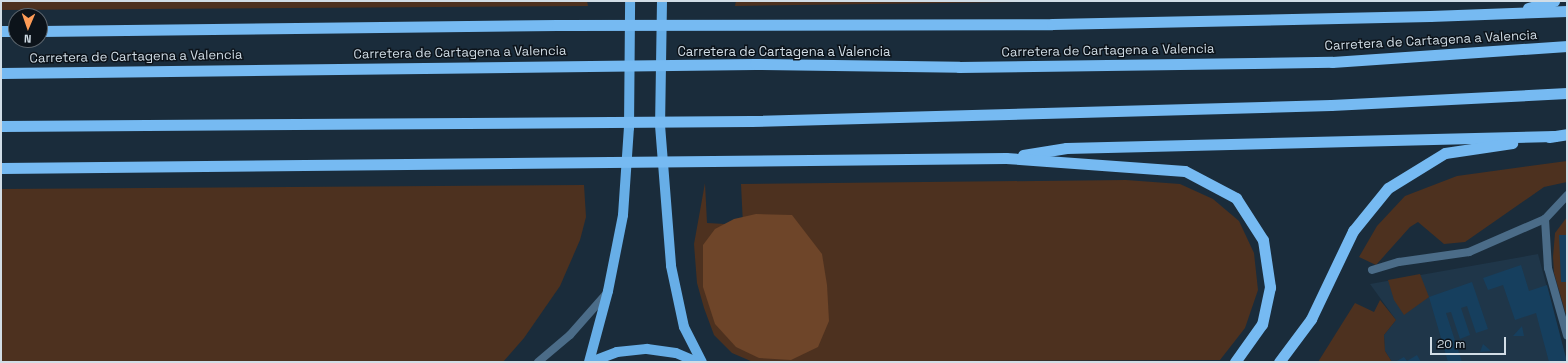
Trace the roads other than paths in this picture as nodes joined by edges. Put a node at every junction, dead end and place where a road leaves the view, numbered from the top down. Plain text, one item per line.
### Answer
1 (630, 1) edge
2 (662, 1) edge
3 (1554, 1) edge
4 (1567, 11) edge
5 (1508, 14) junction
6 (48, 31) edge
7 (1567, 46) edge
8 (1, 73) edge
9 (1567, 93) edge
10 (1, 126) edge
11 (1567, 134) edge
12 (1555, 136) junction
13 (1006, 158) junction
14 (1, 168) edge
15 (1567, 195) edge
16 (1545, 219) junction
17 (1372, 270) dead end
18 (608, 291) junction
19 (1567, 335) edge
20 (538, 362) edge
21 (590, 362) edge
22 (696, 362) edge
23 (702, 362) edge
24 (1235, 362) edge
25 (1279, 362) edge

1 - 18 main road
2 - 23 main road
3 - 5 highway
4 - 5 highway
5 - 6 highway
7 - 8 highway, Carretera de Cartagena a Valencia
9 - 10 highway
11 - 12 highway
12 - 13 highway
12 - 25 highway
13 - 14 highway
13 - 24 highway
15 - 16 street
16 - 17 street
16 - 19 street
18 - 20 street
18 - 21 main road
21 - 22 main road

